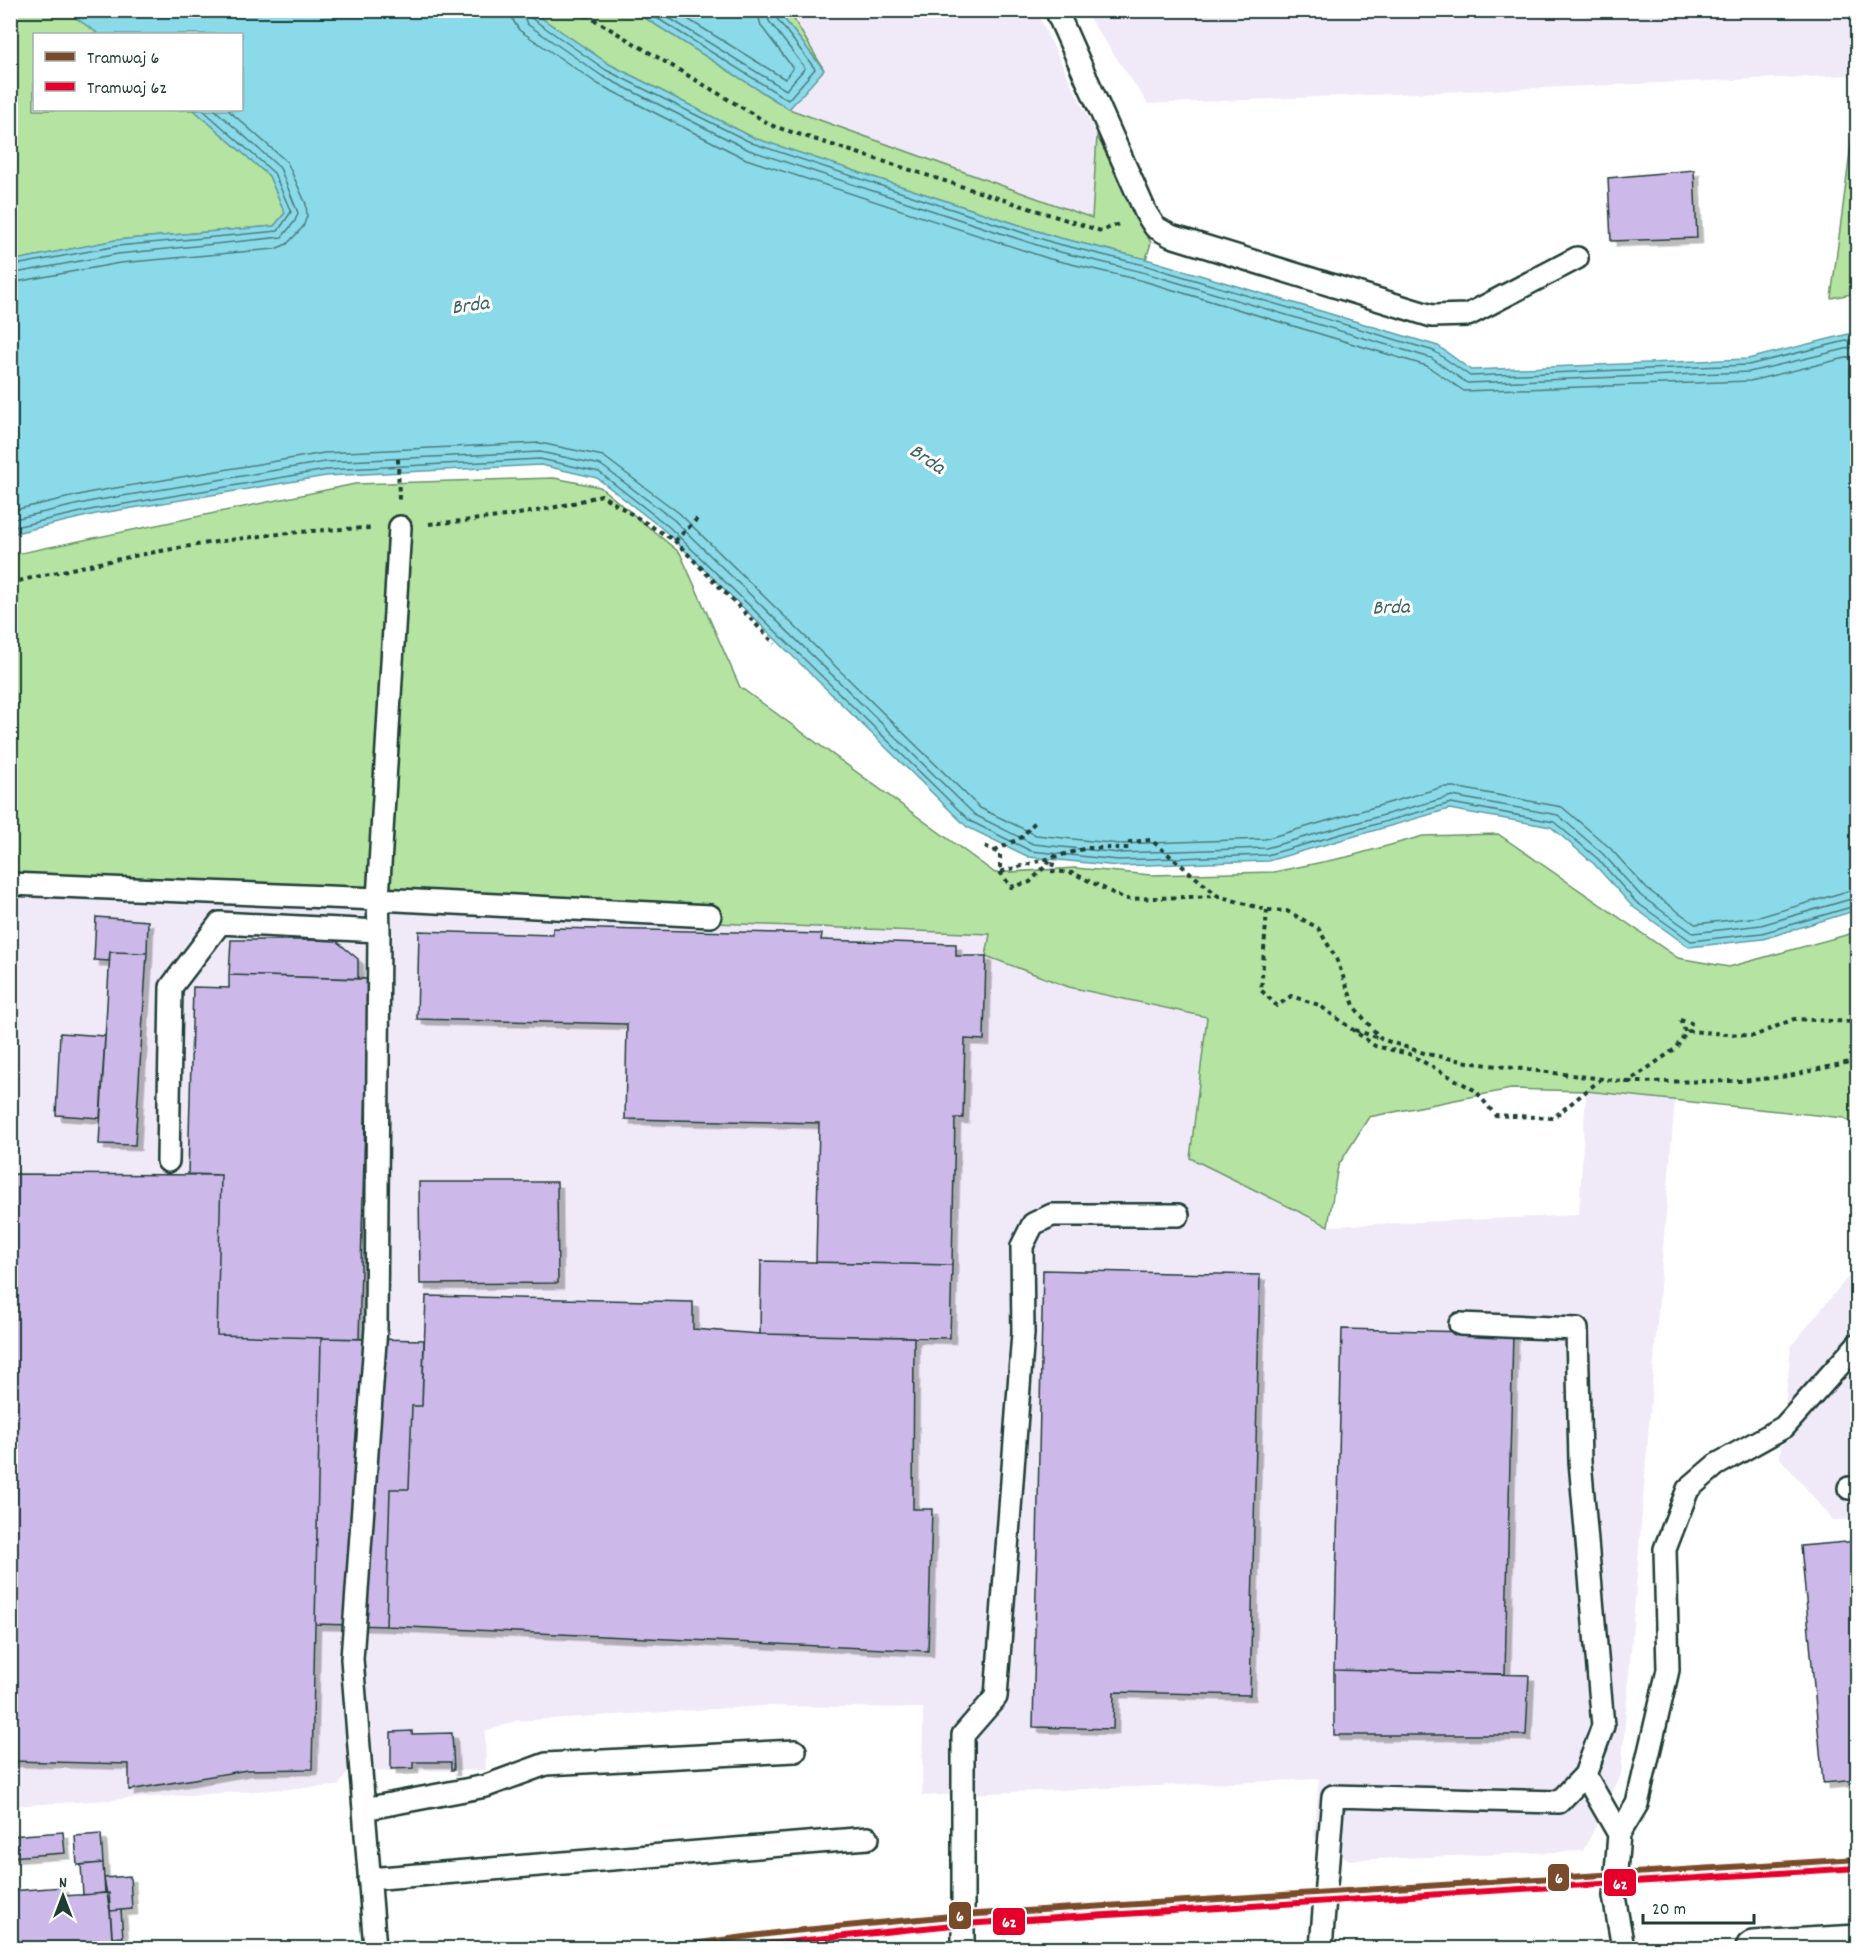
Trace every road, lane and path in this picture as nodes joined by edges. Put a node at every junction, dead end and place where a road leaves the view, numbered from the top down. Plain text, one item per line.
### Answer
1 (578, 10) edge
2 (1056, 10) edge
3 (1146, 213) junction
4 (1577, 258) dead end
5 (398, 459) dead end
6 (697, 519) dead end
7 (400, 527) junction
8 (675, 541) junction
9 (10, 583) edge
10 (776, 644) dead end
11 (1035, 822) dead end
12 (985, 846) dead end
13 (995, 851) junction
14 (1055, 856) junction
15 (1000, 872) junction
16 (10, 884) edge
17 (1218, 896) junction
18 (378, 899) junction
19 (1267, 910) junction
20 (710, 916) dead end
21 (379, 931) junction
22 (1349, 1027) junction
23 (1857, 1029) edge
24 (1381, 1039) junction
25 (1857, 1060) edge
26 (1600, 1080) junction
27 (1628, 1082) junction
28 (168, 1161) dead end
29 (1178, 1215) dead end
30 (1460, 1323) dead end
31 (1857, 1344) edge
32 (795, 1751) dead end
33 (1586, 1775) junction
34 (364, 1809) junction
35 (1619, 1834) junction
36 (868, 1838) dead end
37 (369, 1879) junction
38 (1857, 1942) edge
39 (375, 1948) edge
40 (963, 1948) edge
41 (1322, 1948) edge
42 (1623, 1948) edge
43 (1754, 1948) edge

1 - 3 path
2 - 3 lane
3 - 4 lane
5 - 7 path
6 - 8 path
7 - 8 path
7 - 9 path
7 - 18 lane
8 - 10 path
11 - 13 path
12 - 13 path
13 - 15 path
14 - 15 path
14 - 15 path
14 - 17 path
14 - 17 path
16 - 18 lane
17 - 19 path
18 - 20 lane
18 - 21 lane
19 - 22 path
19 - 24 path
21 - 28 lane
21 - 34 lane
22 - 24 path
22 - 26 path
23 - 27 path
24 - 26 path
25 - 27 path
26 - 27 path
29 - 40 lane
30 - 33 lane
31 - 35 lane
32 - 34 lane
33 - 35 lane
33 - 41 lane
34 - 37 lane
35 - 42 lane
36 - 37 lane
37 - 39 lane
38 - 43 street

